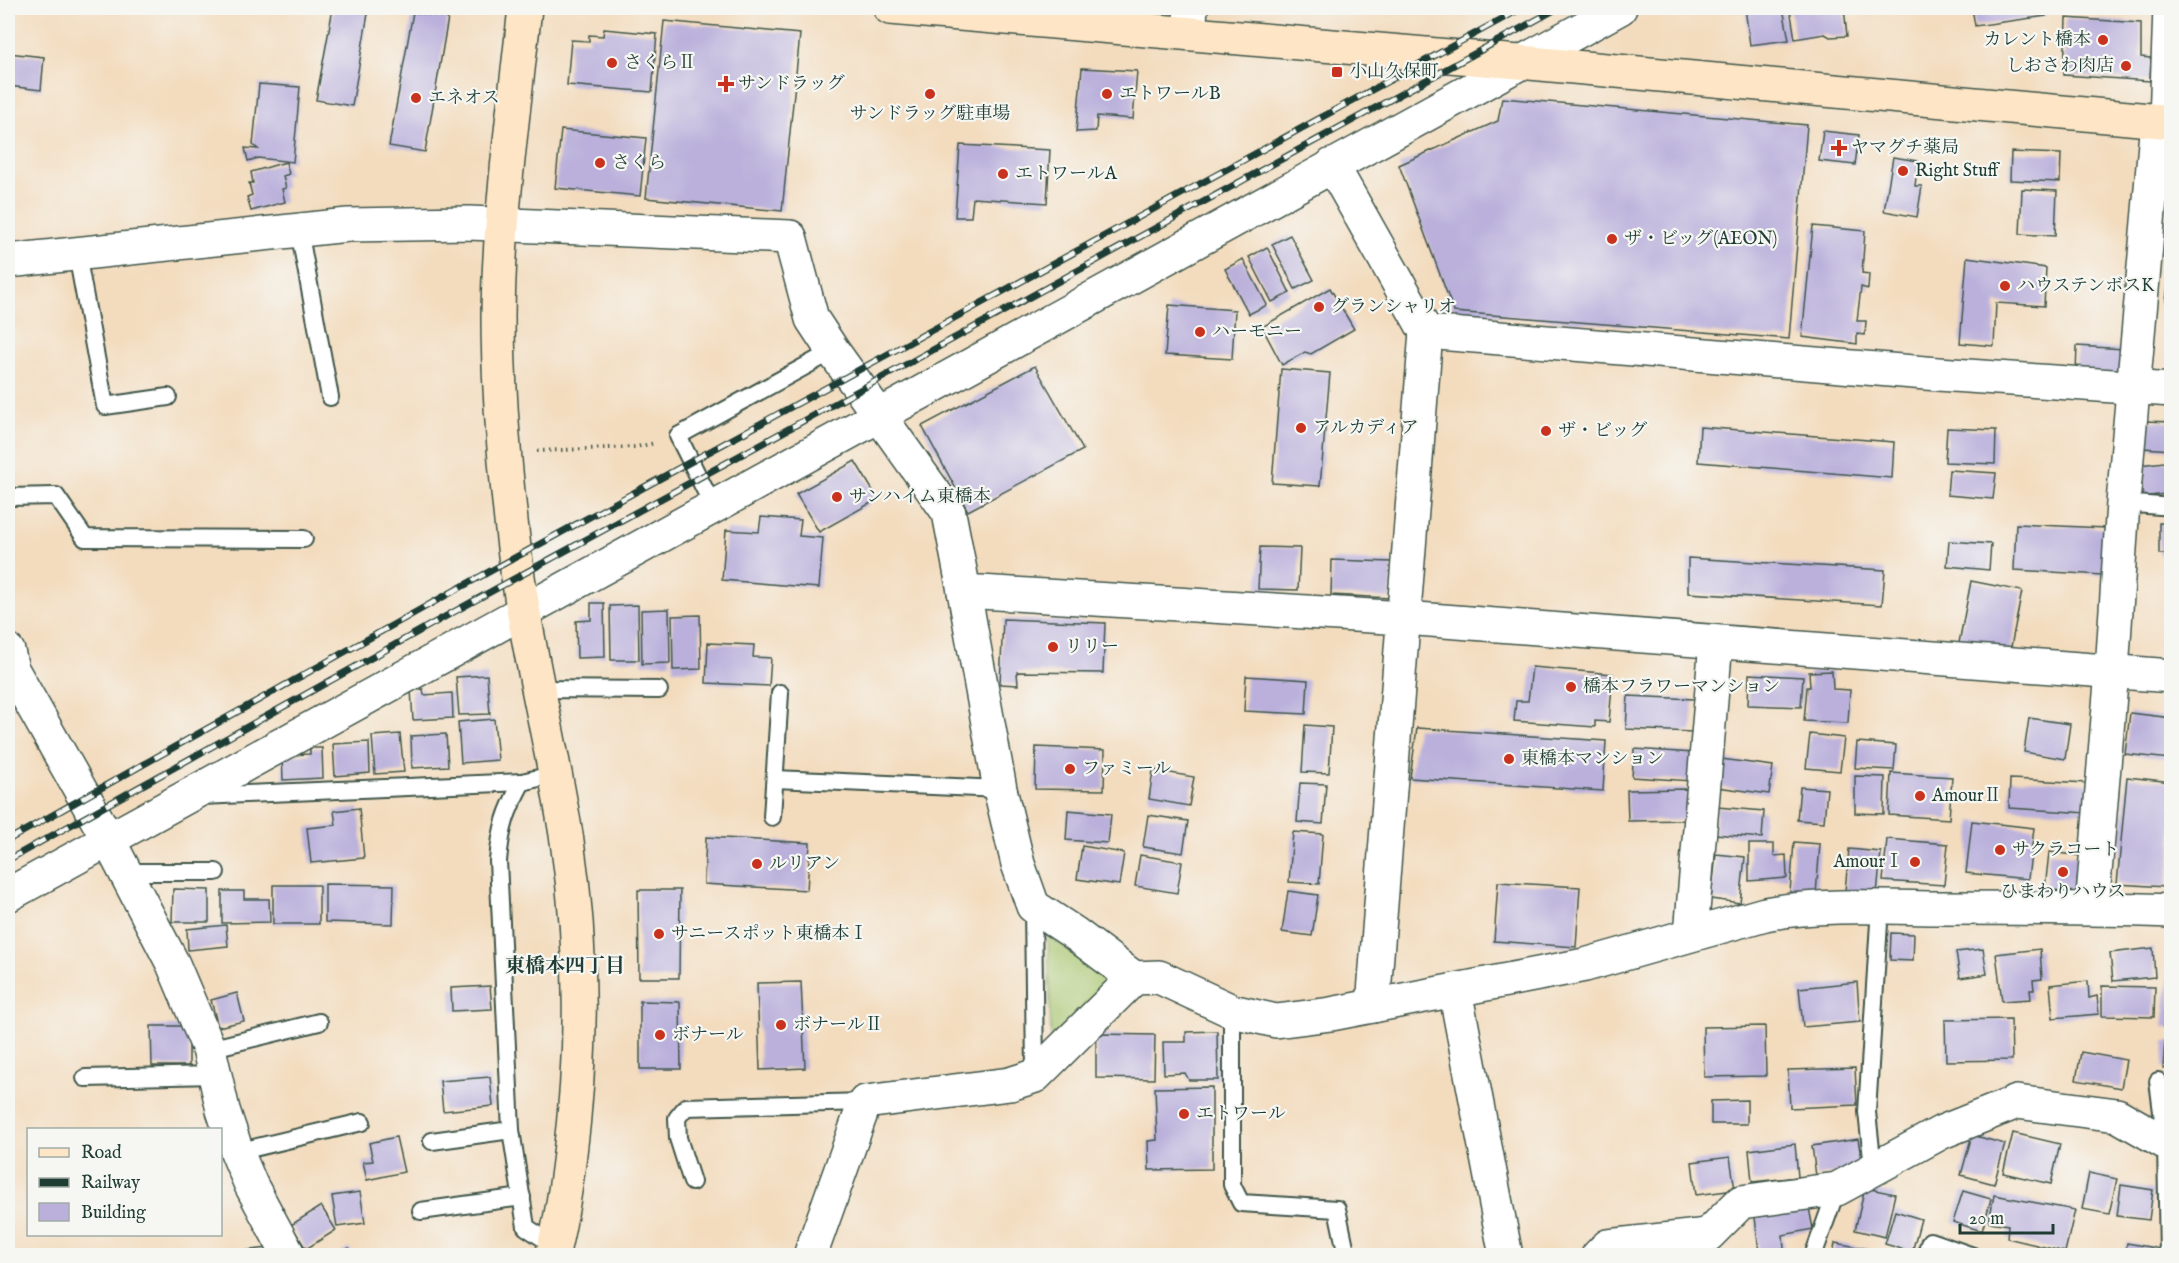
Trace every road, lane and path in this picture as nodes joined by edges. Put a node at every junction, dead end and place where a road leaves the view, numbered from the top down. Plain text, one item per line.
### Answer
1 (525, 8) edge
2 (890, 8) edge
3 (1620, 8) edge
4 (2170, 8) edge
5 (1190, 20) edge
6 (1519, 62) junction
7 (2165, 121) edge
8 (1332, 165) junction
9 (503, 224) junction
10 (299, 230) junction
11 (77, 254) junction
12 (8, 261) edge
13 (1426, 332) junction
14 (833, 351) junction
15 (2133, 387) junction
16 (2172, 390) edge
17 (168, 397) dead end
18 (330, 397) dead end
19 (879, 416) junction
20 (678, 436) junction
21 (537, 451) dead end
22 (8, 497) edge
23 (2123, 503) junction
24 (713, 506) junction
25 (2172, 507) edge
26 (304, 539) dead end
27 (964, 591) junction
28 (522, 610) junction
29 (1404, 618) junction
30 (1716, 642) junction
31 (9, 663) edge
32 (2112, 671) junction
33 (2172, 676) edge
34 (538, 689) junction
35 (659, 690) dead end
36 (780, 693) dead end
37 (556, 774) junction
38 (775, 779) junction
39 (522, 782) junction
40 (1000, 789) junction
41 (185, 797) junction
42 (772, 817) dead end
43 (108, 838) junction
44 (126, 872) junction
45 (216, 872) dead end
46 (8, 895) edge
47 (1033, 906) junction
48 (1880, 907) junction
49 (2092, 908) junction
50 (2172, 911) edge
51 (1691, 934) junction
52 (1134, 978) junction
53 (1455, 990) junction
54 (1373, 1006) junction
55 (1232, 1011) junction
56 (319, 1022) dead end
57 (212, 1062) junction
58 (1035, 1076) junction
59 (85, 1078) dead end
60 (2158, 1081) dead end
61 (864, 1102) junction
62 (362, 1122) dead end
63 (512, 1130) junction
64 (432, 1141) dead end
65 (2169, 1143) edge
66 (237, 1152) junction
67 (1873, 1168) junction
68 (692, 1182) dead end
69 (1837, 1189) junction
70 (522, 1197) junction
71 (421, 1211) dead end
72 (554, 1251) edge
73 (288, 1256) edge
74 (810, 1256) edge
75 (1347, 1256) edge
76 (1506, 1256) edge
77 (1598, 1256) edge
78 (1813, 1256) edge
79 (1925, 1256) edge
80 (1973, 1256) edge
81 (2168, 1256) edge

1 - 9 street
2 - 5 street
3 - 6 street
4 - 7 street
5 - 6 street
6 - 7 street
6 - 8 street
7 - 15 street
8 - 13 street
8 - 19 street
9 - 10 street
9 - 14 street
9 - 28 street
10 - 11 street
10 - 18 lane
11 - 12 street
11 - 17 lane
13 - 15 street
13 - 29 street
14 - 19 street
14 - 20 lane
15 - 16 street
15 - 23 street
19 - 24 street
19 - 27 street
20 - 21 path
20 - 24 lane
22 - 26 lane
23 - 25 lane
23 - 32 street
24 - 28 street
27 - 29 street
27 - 40 street
28 - 34 street
28 - 41 street
29 - 30 street
29 - 54 street
30 - 32 street
30 - 51 street
31 - 43 street
32 - 33 street
32 - 49 street
34 - 35 lane
34 - 37 street
36 - 38 lane
37 - 39 lane
37 - 72 street
38 - 40 lane
38 - 42 lane
39 - 41 lane
39 - 63 lane
40 - 47 street
41 - 43 street
43 - 44 street
43 - 46 street
44 - 45 lane
44 - 57 street
47 - 52 street
47 - 58 lane
48 - 49 street
48 - 51 street
48 - 67 lane
49 - 50 street
51 - 53 street
52 - 55 street
52 - 58 street
53 - 54 street
53 - 76 street
54 - 55 street
55 - 75 lane
56 - 57 lane
57 - 59 lane
57 - 66 street
58 - 61 street
60 - 65 lane
61 - 68 lane
61 - 74 street
62 - 66 lane
63 - 64 lane
63 - 70 lane
65 - 67 street
65 - 81 lane
66 - 73 street
67 - 69 street
69 - 77 street
69 - 78 lane
70 - 71 lane
70 - 72 lane
79 - 80 lane

